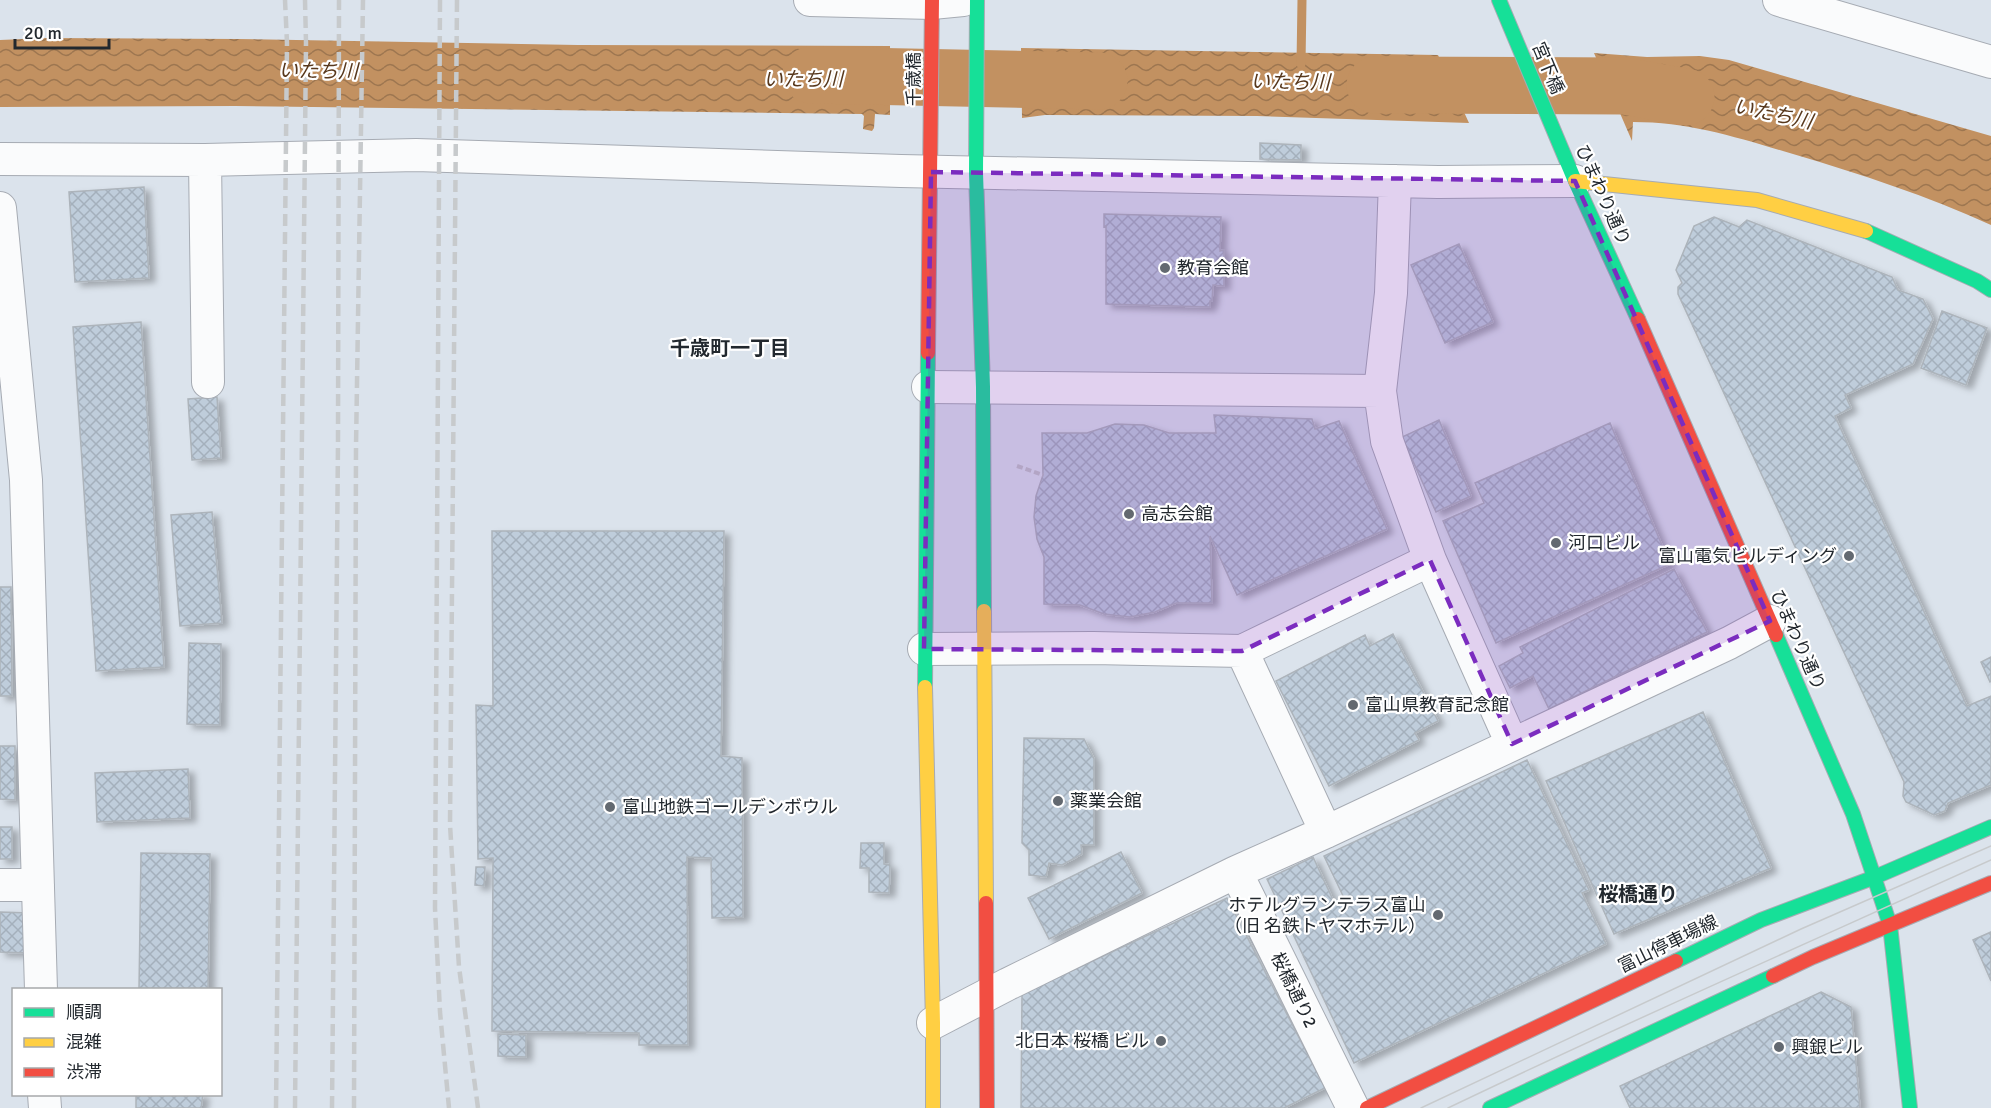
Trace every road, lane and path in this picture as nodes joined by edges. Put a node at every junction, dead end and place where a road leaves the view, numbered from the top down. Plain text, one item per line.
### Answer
1 (810, 0) edge
2 (977, 0) edge
3 (1779, 0) edge
4 (1501, 5) edge
5 (932, 8) edge
6 (970, 12) edge
7 (1991, 62) edge
8 (1559, 140) joint
9 (0, 159) edge
10 (205, 160) junction
11 (931, 172) junction
12 (976, 173) junction
13 (1395, 181) junction
14 (1575, 181) junction
15 (0, 208) edge
16 (1991, 290) edge
17 (207, 382) dead end
18 (928, 387) junction
19 (983, 387) junction
20 (1380, 391) junction
21 (1008, 463) dead end
22 (1043, 475) dead end
23 (13, 480) edge
24 (1431, 560) junction
25 (1770, 621) junction
26 (924, 649) junction
27 (986, 650) junction
28 (1242, 651) junction
29 (1512, 744) junction
30 (1991, 827) edge
31 (1326, 832) junction
32 (1236, 872) junction
33 (1875, 878) junction
34 (1991, 883) edge
35 (0, 885) edge
36 (38, 885) junction
37 (1890, 925) junction
38 (41, 988) edge
39 (986, 995) junction
40 (933, 1023) junction
41 (933, 1108) edge
42 (987, 1108) edge
43 (1353, 1108) edge
44 (1367, 1108) edge
45 (1490, 1108) edge
46 (1910, 1108) edge

1 - 5 street
2 - 6 street
3 - 7 street
4 - 8 street, 宮下橋
5 - 6 street
5 - 11 street, 千歳橋
6 - 12 street
8 - 14 street, ひまわり通り
9 - 10 street
10 - 11 street
10 - 17 street
11 - 12 street
11 - 18 street, 千歳橋
12 - 13 street
12 - 19 street
13 - 14 street
13 - 20 street
14 - 16 street
14 - 25 street, ひまわり通り
15 - 23 street
18 - 19 street
18 - 26 street, 千歳橋
19 - 20 street
19 - 27 street
20 - 24 street
21 - 22 path
23 - 36 street
24 - 28 street
24 - 29 street
25 - 29 street
25 - 33 street, ひまわり通り
26 - 27 street
26 - 40 street, 千歳橋
27 - 28 street
27 - 39 street
28 - 31 street
29 - 31 street
30 - 33 street, 富山停車場線
31 - 32 street
32 - 39 street
32 - 43 street, 桜橋通り2
33 - 37 street, ひまわり通り
33 - 44 street, 富山停車場線
34 - 37 street
35 - 36 street
36 - 38 street
37 - 45 street
37 - 46 street, ひまわり通り
39 - 40 street
39 - 42 street
40 - 41 street, 千歳橋

